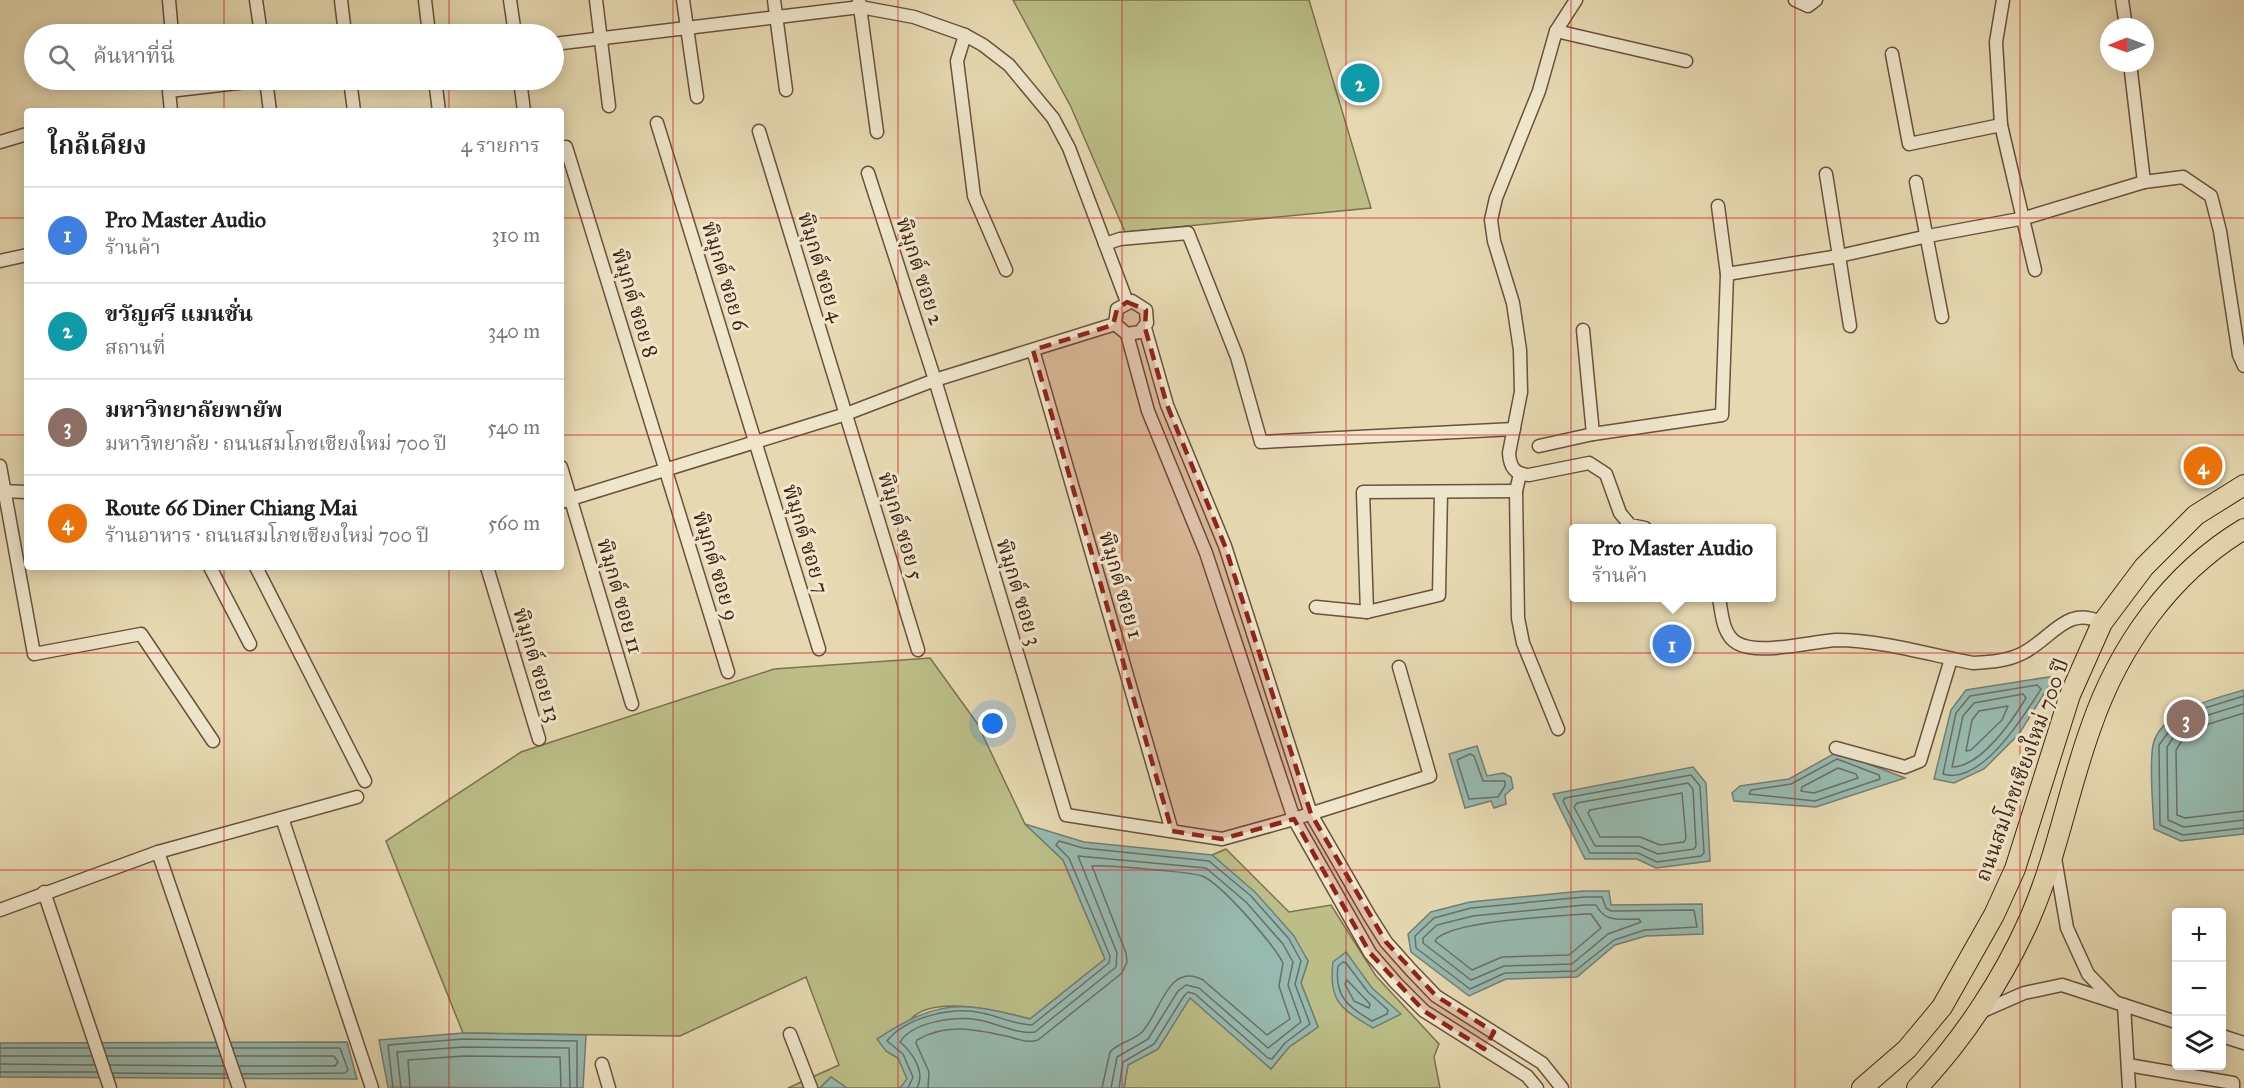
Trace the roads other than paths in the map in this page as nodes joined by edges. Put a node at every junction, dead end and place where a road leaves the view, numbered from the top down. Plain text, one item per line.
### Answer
1 (169, 0) edge
2 (256, 0) edge
3 (341, 0) edge
4 (425, 0) edge
5 (510, 0) edge
6 (596, 0) edge
7 (683, 0) edge
8 (774, 0) edge
9 (1576, 0) edge
10 (1795, 0) edge
11 (1815, 0) edge
12 (2003, 0) edge
13 (2122, 0) edge
14 (859, 4) edge
15 (776, 17) junction
16 (2125, 18) edge
17 (171, 24) edge
18 (260, 24) edge
19 (344, 24) edge
20 (428, 24) edge
21 (513, 24) edge
22 (687, 28) junction
23 (1556, 31) junction
24 (965, 35) junction
25 (600, 39) junction
26 (564, 43) edge
27 (1892, 54) dead end
28 (1686, 61) dead end
29 (2131, 72) edge
30 (174, 90) edge
31 (267, 90) edge
32 (351, 90) edge
33 (436, 90) edge
34 (521, 90) edge
35 (786, 90) dead end
36 (697, 97) dead end
37 (609, 106) dead end
38 (171, 108) edge
39 (270, 108) edge
40 (354, 108) edge
41 (439, 108) edge
42 (524, 108) edge
43 (657, 123) dead end
44 (2001, 125) junction
45 (759, 131) dead end
46 (877, 132) dead end
47 (24, 135) edge
48 (0, 142) edge
49 (566, 147) dead end
50 (868, 173) dead end
51 (1826, 174) dead end
52 (1916, 182) dead end
53 (2144, 182) junction
54 (1718, 206) dead end
55 (2025, 218) junction
56 (1928, 236) junction
57 (1105, 244) junction
58 (24, 256) edge
59 (1839, 256) junction
60 (0, 261) edge
61 (1006, 270) dead end
62 (2036, 270) dead end
63 (1727, 274) junction
64 (1127, 302) junction
65 (1942, 317) dead end
66 (1115, 324) junction
67 (1850, 326) dead end
68 (1145, 328) junction
69 (1583, 330) dead end
70 (1127, 334) junction
71 (1033, 350) junction
72 (2244, 366) edge
73 (936, 380) junction
74 (846, 414) junction
75 (1514, 429) junction
76 (1593, 434) junction
77 (756, 441) junction
78 (1539, 446) dead end
79 (0, 466) edge
80 (666, 471) junction
81 (1520, 474) junction
82 (2244, 485) edge
83 (1200, 486) junction
84 (2, 491) edge
85 (1516, 491) junction
86 (24, 492) edge
87 (1442, 492) junction
88 (1182, 494) junction
89 (566, 501) edge
90 (1629, 524) edge
91 (2244, 529) edge
92 (22, 560) edge
93 (212, 570) edge
94 (258, 570) edge
95 (488, 570) edge
96 (1720, 602) edge
97 (1316, 607) dead end
98 (1367, 612) junction
99 (2103, 623) junction
100 (250, 644) dead end
101 (1256, 645) junction
102 (819, 649) dead end
103 (918, 650) dead end
104 (1237, 651) junction
105 (1951, 659) junction
106 (1399, 667) dead end
107 (728, 672) dead end
108 (632, 704) dead end
109 (1558, 729) dead end
110 (539, 739) dead end
111 (213, 741) dead end
112 (1836, 748) dead end
113 (366, 781) dead end
114 (357, 797) dead end
115 (1311, 814) junction
116 (282, 818) junction
117 (1294, 819) junction
118 (1172, 831) junction
119 (158, 852) junction
120 (2054, 852) junction
121 (44, 892) junction
122 (0, 910) edge
123 (2120, 1004) junction
124 (1976, 1014) junction
125 (2172, 1021) edge
126 (1494, 1032) junction
127 (790, 1034) dead end
128 (2226, 1037) edge
129 (2244, 1043) edge
130 (1484, 1049) junction
131 (602, 1064) dead end
132 (2128, 1065) junction
133 (109, 1087) edge
134 (239, 1088) edge
135 (372, 1088) edge
136 (609, 1088) edge
137 (811, 1088) edge
138 (1537, 1088) edge
139 (1562, 1088) edge
140 (1862, 1088) edge
141 (1917, 1088) edge
142 (2129, 1088) edge
143 (2233, 1088) edge

1 - 17 street
2 - 18 street
3 - 19 street
4 - 20 street
5 - 21 street
6 - 25 street
7 - 22 street
8 - 15 street
9 - 23 street
10 - 11 street
12 - 44 street
13 - 16 street
14 - 15 street
14 - 24 street
14 - 46 street
15 - 22 street
15 - 35 street
22 - 25 street
22 - 36 street
23 - 28 street
23 - 75 street
24 - 57 street
24 - 61 street
25 - 26 street
25 - 37 street
27 - 44 street
29 - 53 street
30 - 38 street
31 - 39 street
32 - 40 street
33 - 41 street
34 - 42 street
43 - 77 street, พิมุกต์ ซอย 6
44 - 55 street
45 - 74 street, พิมุกต์ ซอย 4
47 - 48 street
49 - 80 street, พิมุกต์ ซอย 8
50 - 73 street, พิมุกต์ ซอย 2
51 - 59 street
52 - 56 street
53 - 55 street
53 - 72 street
54 - 63 street
55 - 56 street
55 - 62 street
56 - 59 street
56 - 65 street
57 - 64 street
57 - 75 street
58 - 60 street
59 - 63 street
59 - 67 street
63 - 76 street
64 - 66 street
64 - 68 street
66 - 70 street
66 - 71 street
68 - 70 street
68 - 83 street
69 - 76 street
70 - 88 street
71 - 73 street
71 - 118 street, พิมุกต์ ซอย 1
73 - 74 street
73 - 118 street, พิมุกต์ ซอย 3
74 - 77 street
74 - 103 street, พิมุกต์ ซอย 5
75 - 81 street
76 - 78 street
77 - 80 street
77 - 102 street, พิมุกต์ ซอย 7
79 - 84 street
80 - 89 street
80 - 107 street, พิมุกต์ ซอย 9
81 - 85 street
81 - 90 street
82 - 99 main road, ถนนสมโภชเชียงใหม่ 700 ปี
83 - 88 street
83 - 101 street
84 - 86 street
84 - 92 street
85 - 87 street
85 - 109 street
87 - 98 street
87 - 98 street
88 - 104 street
89 - 108 street, พิมุกต์ ซอย 11
91 - 120 main road
92 - 111 street
93 - 100 street
94 - 113 street
95 - 110 street, พิมุกต์ ซอย 13
96 - 105 street
97 - 98 street
99 - 105 street
99 - 140 main road, ถนนสมโภชเชียงใหม่ 700 ปี
101 - 104 street
101 - 115 street
104 - 117 street
105 - 112 street
106 - 115 street
114 - 116 street
115 - 117 street
115 - 126 street
116 - 119 street
116 - 135 street
117 - 118 street
117 - 130 street
119 - 121 street
119 - 134 street
120 - 123 street
120 - 124 main road
121 - 122 street
121 - 133 street
123 - 124 street
123 - 125 street
123 - 132 street
124 - 141 main road
126 - 130 street
126 - 139 street
127 - 137 street
128 - 129 street
130 - 138 street
131 - 136 street
132 - 142 street
132 - 143 street

